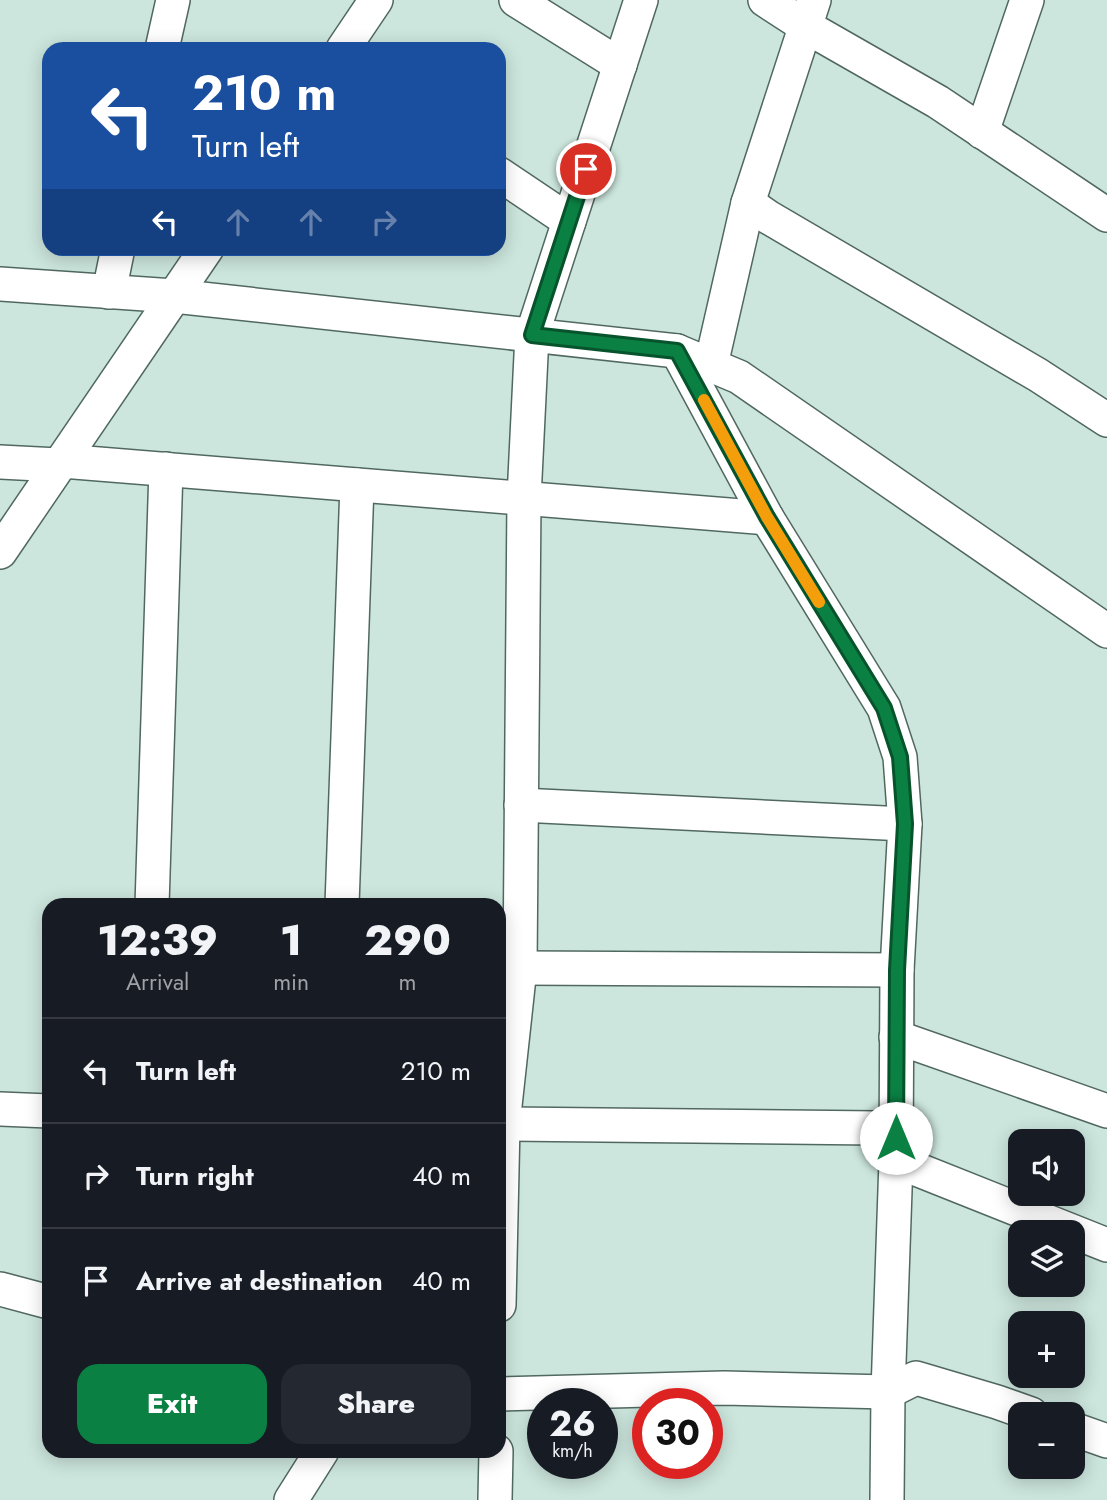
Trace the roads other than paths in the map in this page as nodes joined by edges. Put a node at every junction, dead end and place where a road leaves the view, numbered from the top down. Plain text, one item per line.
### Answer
1 (173, 0) edge
2 (376, 0) edge
3 (516, 0) edge
4 (642, 0) edge
5 (765, 0) edge
6 (1027, 0) edge
7 (810, 13) edge
8 (164, 42) edge
9 (348, 42) edge
10 (620, 65) junction
11 (982, 132) junction
12 (506, 179) edge
13 (748, 203) junction
14 (1107, 215) edge
15 (569, 221) junction
16 (116, 256) edge
17 (202, 256) edge
18 (0, 284) edge
19 (109, 292) junction
20 (174, 296) junction
21 (532, 335) junction
22 (677, 351) junction
23 (711, 365) junction
24 (1107, 420) edge
25 (62, 461) junction
26 (0, 462) edge
27 (166, 469) junction
28 (357, 485) junction
29 (524, 498) junction
30 (767, 517) junction
31 (0, 552) edge
32 (1107, 631) edge
33 (521, 805) junction
34 (905, 824) junction
35 (152, 898) edge
36 (342, 898) edge
37 (520, 968) junction
38 (897, 970) junction
39 (896, 1037) junction
40 (506, 1083) edge
41 (0, 1109) edge
42 (42, 1111) edge
43 (1107, 1111) edge
44 (506, 1124) edge
45 (896, 1161) junction
46 (1107, 1245) edge
47 (0, 1289) edge
48 (42, 1300) edge
49 (888, 1392) junction
50 (506, 1394) edge
51 (1008, 1406) edge
52 (1085, 1433) edge
53 (1107, 1441) edge
54 (318, 1458) edge
55 (496, 1458) edge
56 (495, 1499) edge
57 (292, 1500) edge
58 (887, 1500) edge

1 - 8 street
2 - 9 street
3 - 10 street
4 - 10 street
5 - 7 street
6 - 11 street
7 - 11 street
7 - 13 street
10 - 15 street
11 - 14 street
12 - 15 street
13 - 23 street
13 - 24 street
15 - 21 street
16 - 19 street
17 - 20 street
18 - 19 street
19 - 20 street
20 - 21 street
20 - 25 street
21 - 22 street
21 - 29 street
22 - 23 street
22 - 30 street
23 - 32 street
25 - 26 street
25 - 27 street
25 - 31 street
27 - 28 street
27 - 35 street
28 - 29 street
28 - 36 street
29 - 30 street
29 - 33 street
30 - 34 street
33 - 34 street
33 - 37 street
34 - 38 street
37 - 38 street
37 - 40 street
38 - 39 street
39 - 43 street
39 - 45 street
41 - 42 street
44 - 45 street
45 - 46 street
45 - 49 street
47 - 48 street
49 - 50 street
49 - 51 street
49 - 58 street
52 - 53 street
54 - 57 street
55 - 56 street

